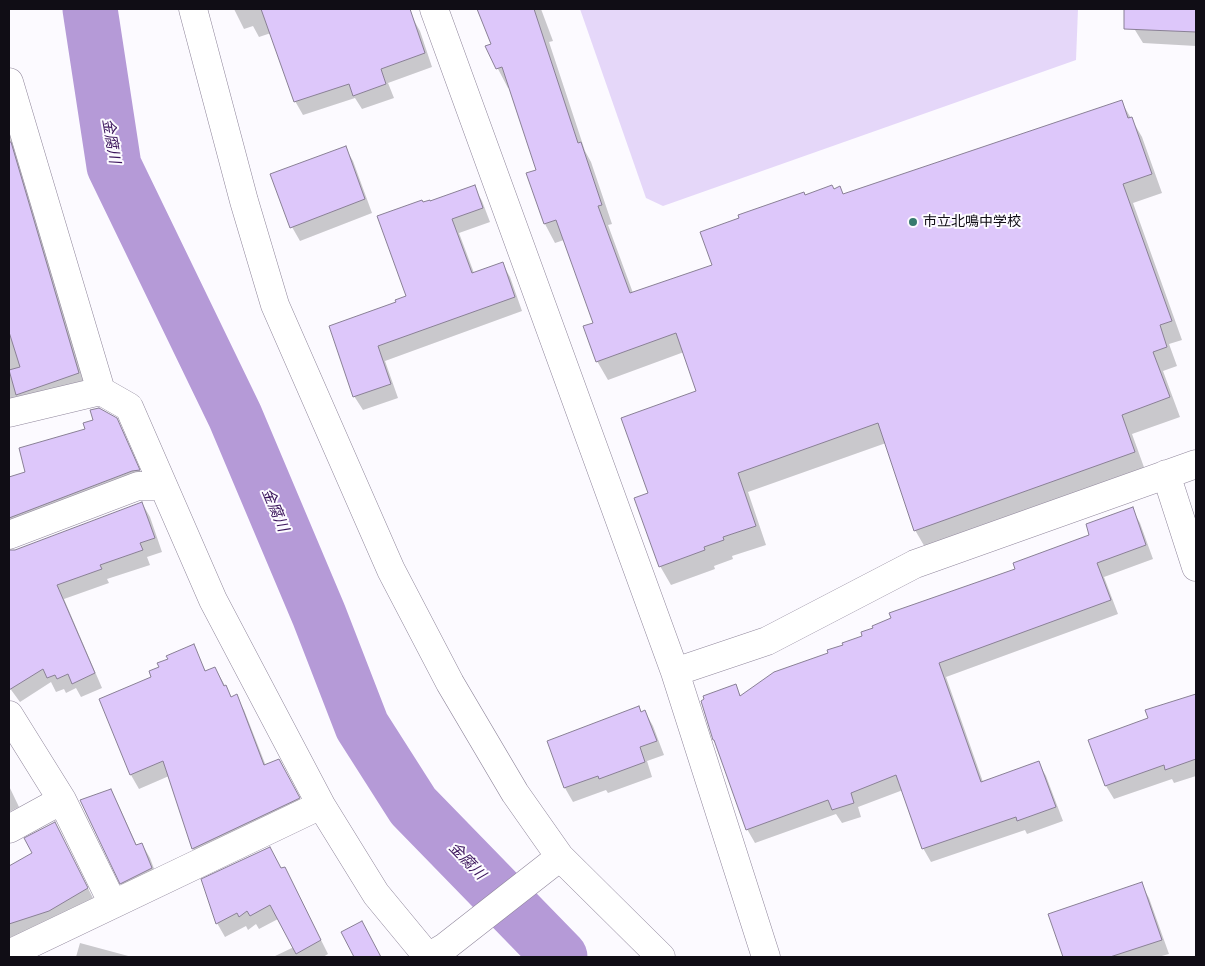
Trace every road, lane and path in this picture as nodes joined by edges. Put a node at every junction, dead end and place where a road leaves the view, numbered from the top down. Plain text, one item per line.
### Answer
1 (193, 9) edge
2 (434, 9) edge
3 (9, 82) edge
4 (101, 390) junction
5 (9, 413) edge
6 (1196, 464) edge
7 (1166, 474) junction
8 (163, 486) junction
9 (9, 536) edge
10 (1196, 567) edge
11 (675, 672) junction
12 (9, 715) edge
13 (62, 800) junction
14 (321, 805) junction
15 (9, 829) edge
16 (560, 858) junction
17 (113, 904) junction
18 (9, 954) edge
19 (434, 954) edge
20 (662, 957) edge
21 (766, 957) edge

1 - 16 street
2 - 11 street
3 - 4 street
4 - 5 street
4 - 8 street
6 - 7 street
7 - 10 street
7 - 11 street
8 - 9 street
8 - 14 street
11 - 21 street
12 - 13 street
13 - 15 street
13 - 17 street
14 - 17 street
14 - 19 street
16 - 19 street
16 - 20 street
17 - 18 street

